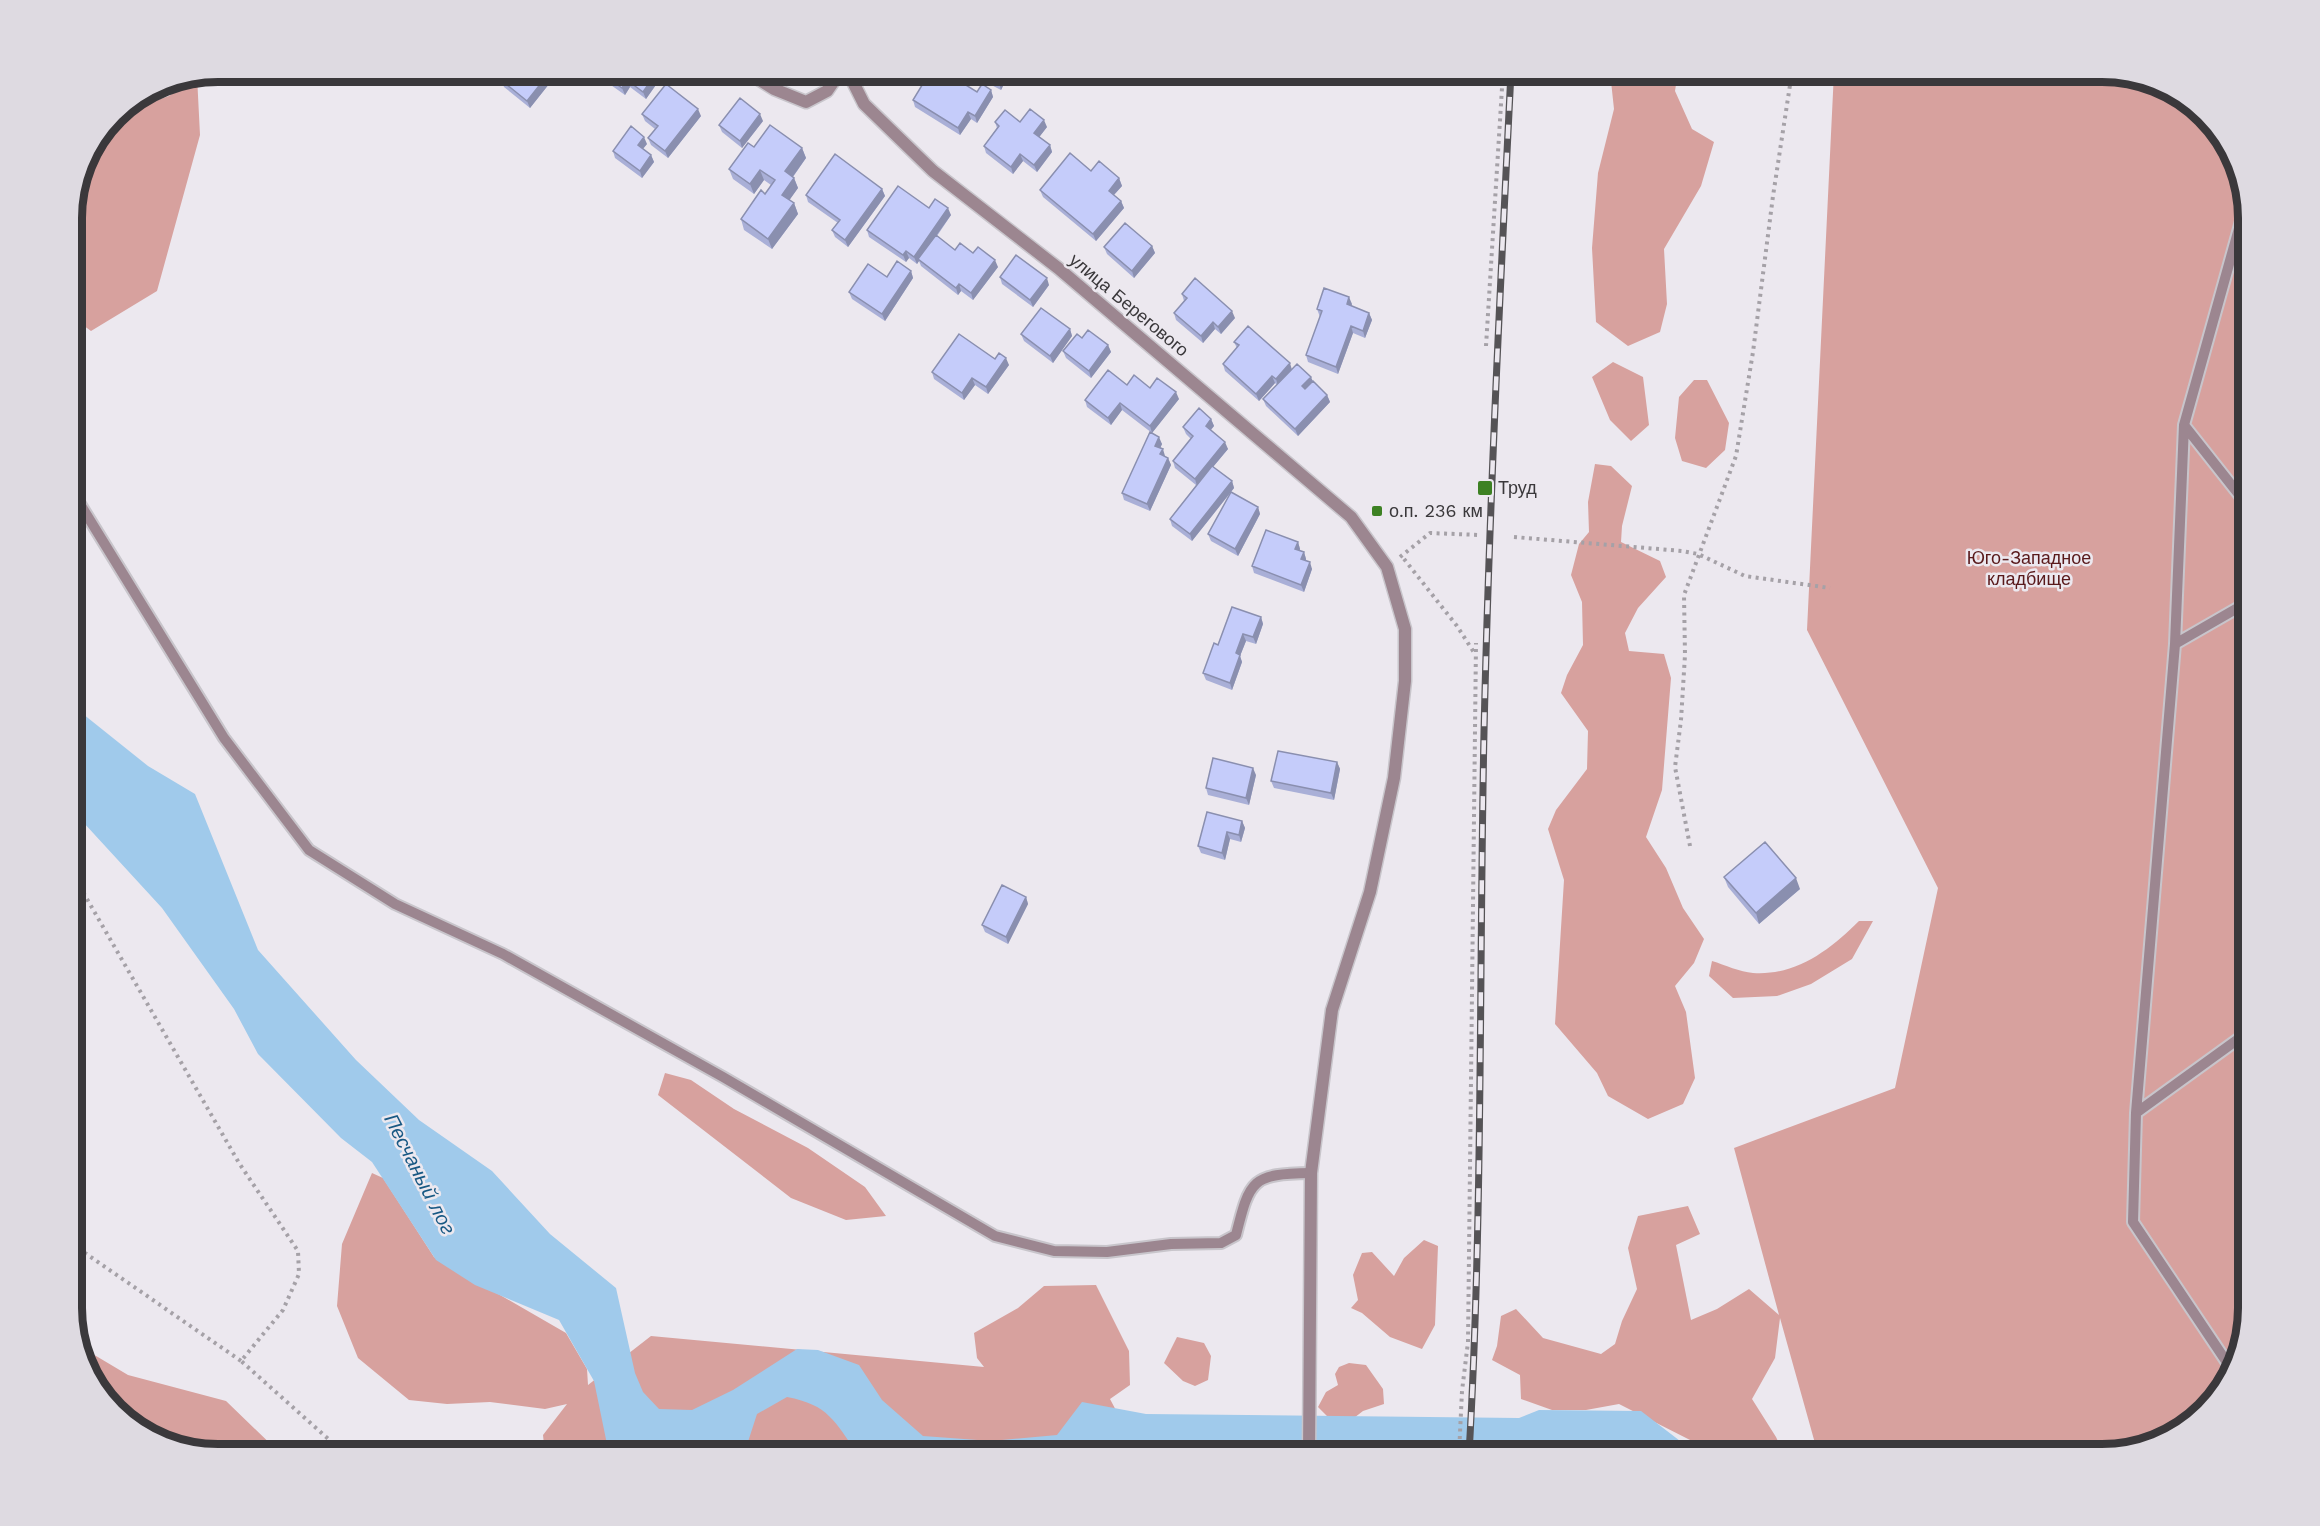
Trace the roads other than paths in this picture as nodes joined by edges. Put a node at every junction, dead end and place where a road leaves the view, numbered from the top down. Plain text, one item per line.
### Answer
1 (763, 82) edge
2 (833, 82) edge
3 (853, 82) edge
4 (2238, 232) edge
5 (2184, 424) junction
6 (2238, 493) edge
7 (83, 509) edge
8 (2238, 608) edge
9 (2175, 644) junction
10 (2238, 1039) edge
11 (2136, 1113) junction
12 (1311, 1173) junction
13 (2226, 1361) edge
14 (1309, 1444) edge

1 - 2 street
3 - 12 street, улица Берегового
4 - 5 lane
5 - 6 lane
5 - 9 lane
7 - 12 lane
8 - 9 lane
9 - 11 lane
10 - 11 lane
11 - 13 lane
12 - 14 street

